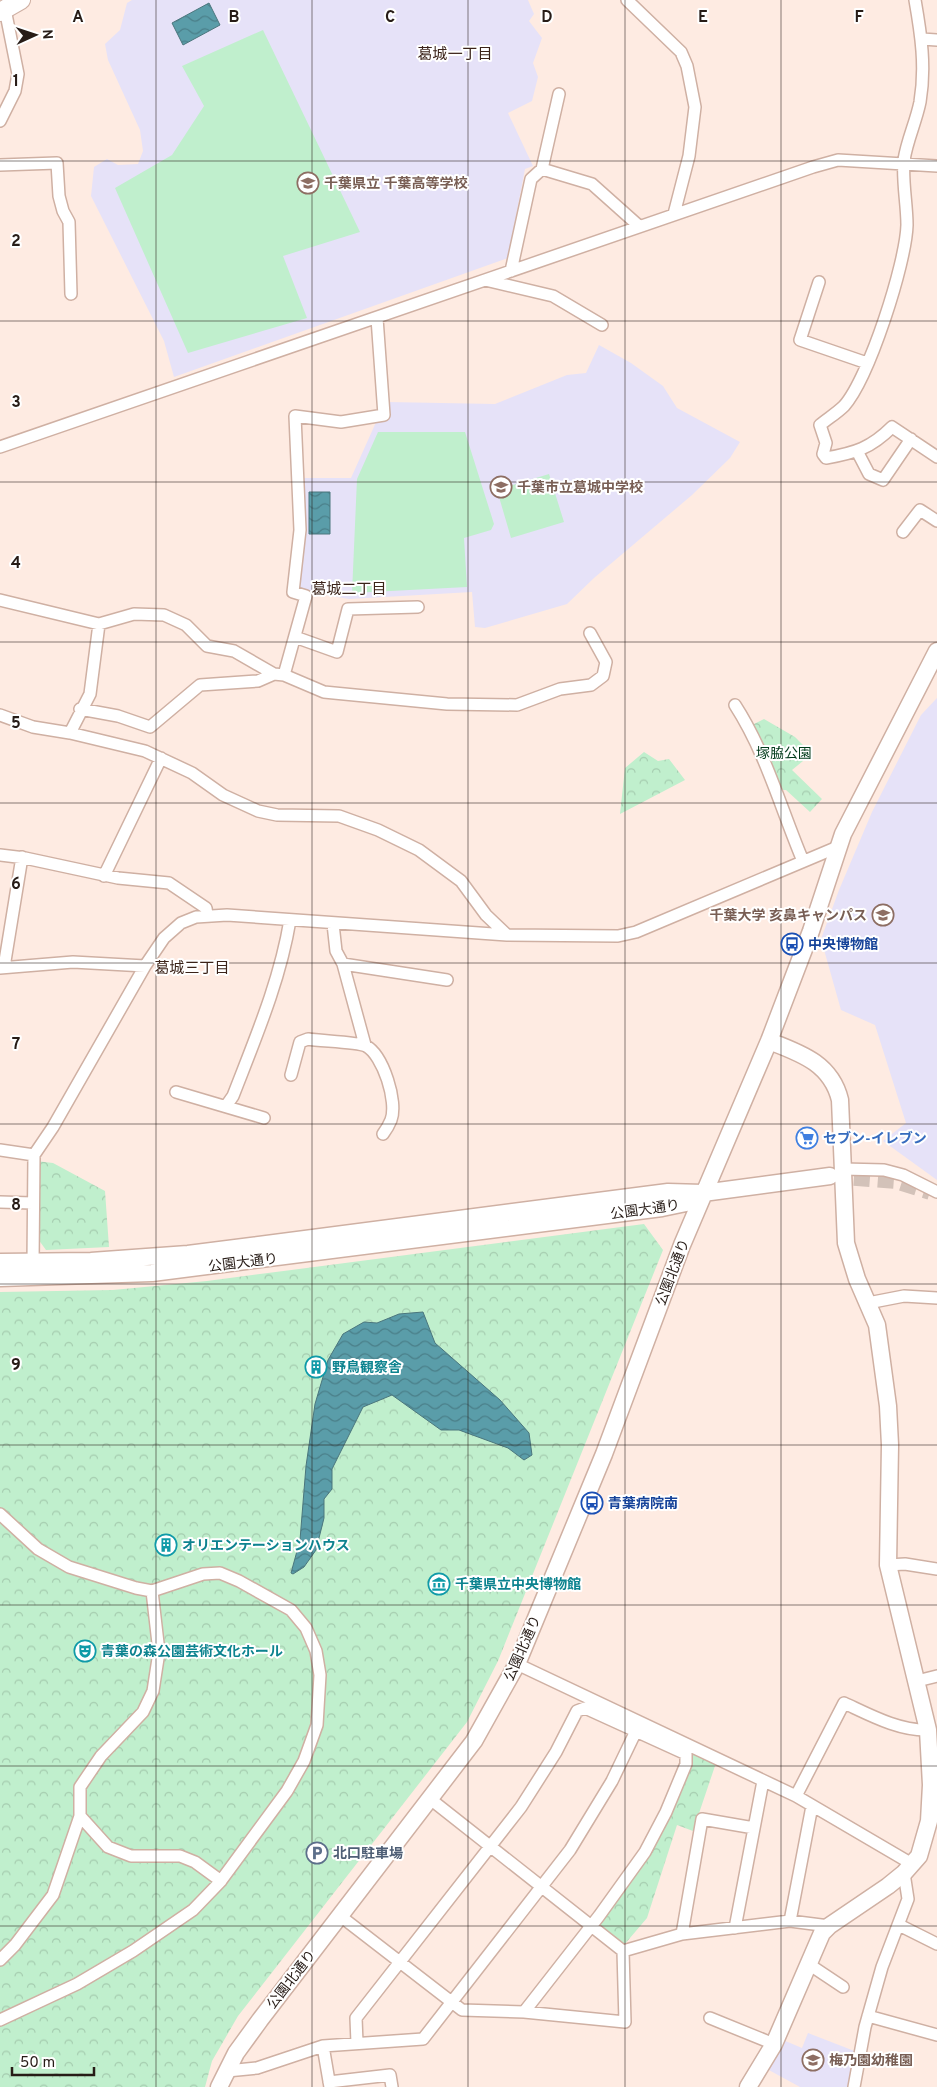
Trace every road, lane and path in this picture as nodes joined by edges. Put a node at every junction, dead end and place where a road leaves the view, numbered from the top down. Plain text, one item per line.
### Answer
1 (627, 0) edge
2 (915, 0) edge
3 (10, 5) edge
4 (922, 39) junction
5 (937, 40) edge
6 (559, 94) dead end
7 (0, 121) edge
8 (904, 163) junction
9 (0, 166) edge
10 (937, 166) edge
11 (542, 169) junction
12 (674, 214) junction
13 (639, 226) junction
14 (512, 271) junction
15 (485, 280) junction
16 (819, 282) dead end
17 (71, 294) dead end
18 (377, 318) junction
19 (602, 325) dead end
20 (868, 363) junction
21 (911, 439) junction
22 (0, 447) edge
23 (857, 451) junction
24 (937, 457) edge
25 (937, 521) edge
26 (903, 532) dead end
27 (0, 600) edge
28 (418, 607) dead end
29 (99, 624) junction
30 (590, 633) dead end
31 (296, 637) junction
32 (937, 651) edge
33 (279, 674) junction
34 (736, 705) dead end
35 (80, 709) junction
36 (0, 715) edge
37 (70, 733) junction
38 (161, 758) junction
39 (840, 846) junction
40 (0, 855) edge
41 (22, 857) junction
42 (802, 862) junction
43 (104, 876) junction
44 (207, 915) junction
45 (290, 920) junction
46 (333, 924) junction
47 (507, 935) junction
48 (344, 964) junction
49 (145, 966) junction
50 (2, 967) edge
51 (447, 980) dead end
52 (769, 1041) junction
53 (365, 1045) junction
54 (291, 1075) dead end
55 (176, 1092) dead end
56 (226, 1106) junction
57 (264, 1118) dead end
58 (383, 1134) dead end
59 (0, 1150) edge
60 (34, 1155) junction
61 (837, 1173) junction
62 (937, 1192) edge
63 (703, 1193) junction
64 (0, 1202) edge
65 (32, 1203) junction
66 (0, 1262) edge
67 (32, 1263) junction
68 (52, 1277) junction
69 (0, 1278) edge
70 (20, 1278) junction
71 (937, 1298) edge
72 (868, 1303) junction
73 (0, 1514) edge
74 (888, 1565) junction
75 (937, 1569) edge
76 (152, 1591) junction
77 (518, 1664) junction
78 (937, 1676) edge
79 (917, 1681) junction
80 (928, 1730) junction
81 (636, 1731) junction
82 (763, 1781) junction
83 (796, 1796) junction
84 (429, 1798) junction
85 (812, 1806) junction
86 (80, 1816) junction
87 (754, 1828) junction
88 (489, 1846) junction
89 (908, 1869) junction
90 (221, 1881) junction
91 (542, 1888) junction
92 (339, 1915) junction
93 (790, 1921) junction
94 (592, 1925) junction
95 (899, 1925) junction
96 (829, 1926) junction
97 (735, 1928) junction
98 (682, 1934) junction
99 (937, 1944) edge
100 (623, 1951) junction
101 (0, 1960) edge
102 (399, 1962) junction
103 (807, 1963) junction
104 (843, 1986) dead end
105 (452, 2003) junction
106 (524, 2012) junction
107 (868, 2016) junction
108 (710, 2018) dead end
109 (0, 2020) edge
110 (937, 2035) edge
111 (357, 2044) junction
112 (774, 2044) junction
113 (323, 2046) junction
114 (227, 2071) junction
115 (330, 2085) edge
116 (219, 2087) edge
117 (392, 2087) edge
118 (748, 2087) edge
119 (854, 2087) edge

1 - 12 street
2 - 4 street
3 - 7 street
4 - 5 street
4 - 8 street
6 - 11 street
8 - 10 street
8 - 12 street
8 - 20 street
9 - 17 street
11 - 13 street
11 - 14 street
12 - 13 street
13 - 14 street
14 - 15 street
15 - 18 street
15 - 19 street
16 - 20 street
18 - 22 street
18 - 31 street
20 - 23 street
21 - 23 street
21 - 23 street
21 - 24 street
25 - 26 street
27 - 29 street
28 - 31 street
29 - 33 street
29 - 35 street
30 - 33 street
31 - 33 street
32 - 39 street, 公園北通り
33 - 35 street
34 - 42 street
35 - 37 street
36 - 37 street
37 - 38 street
38 - 43 street
38 - 47 street
39 - 42 street
39 - 52 street, 公園北通り
40 - 41 street
41 - 43 street
41 - 50 street
42 - 47 street
43 - 44 street
44 - 45 street
44 - 49 street
45 - 46 street
45 - 56 street
46 - 47 street
46 - 48 street
48 - 51 street
48 - 53 street
49 - 50 street
49 - 60 street
52 - 61 street
52 - 63 street, 公園北通り
53 - 54 street
53 - 58 street
55 - 56 street
56 - 57 street
59 - 60 street
60 - 65 street
61 - 62 street
61 - 63 street
61 - 72 street
63 - 67 street, 公園大通り
63 - 68 street, 公園大通り
63 - 77 street, 公園北通り
64 - 65 street
65 - 67 street
66 - 67 street, 公園大通り
67 - 68 street
67 - 70 street
68 - 70 street, 公園大通り
69 - 70 street, 公園大通り
71 - 72 street
72 - 74 street
73 - 76 street
74 - 75 street
74 - 79 street
76 - 86 street
76 - 90 street
77 - 82 street
77 - 84 street, 公園北通り
78 - 79 street
79 - 80 street
80 - 83 street
80 - 89 street
81 - 88 street
81 - 91 street
81 - 94 street
82 - 83 street
82 - 87 street
83 - 85 street
84 - 88 street
84 - 92 street, 公園北通り
85 - 89 street
85 - 93 street
86 - 90 street
86 - 101 street
87 - 97 street
87 - 98 street
88 - 91 street
88 - 102 street
89 - 95 street
89 - 96 street
90 - 109 street
91 - 94 street
91 - 105 street
92 - 102 street
92 - 114 street, 公園北通り
93 - 96 street
93 - 97 street
94 - 100 street
94 - 106 street
95 - 99 street
95 - 107 street
96 - 103 street
97 - 98 street
98 - 100 street
100 - 106 street
102 - 105 street
102 - 111 street
103 - 104 street
103 - 112 street
105 - 106 street
105 - 111 street
107 - 110 street
107 - 119 street
108 - 112 street
111 - 113 street
112 - 118 street
113 - 114 street
113 - 115 street
114 - 116 street, 公園北通り
115 - 117 street

